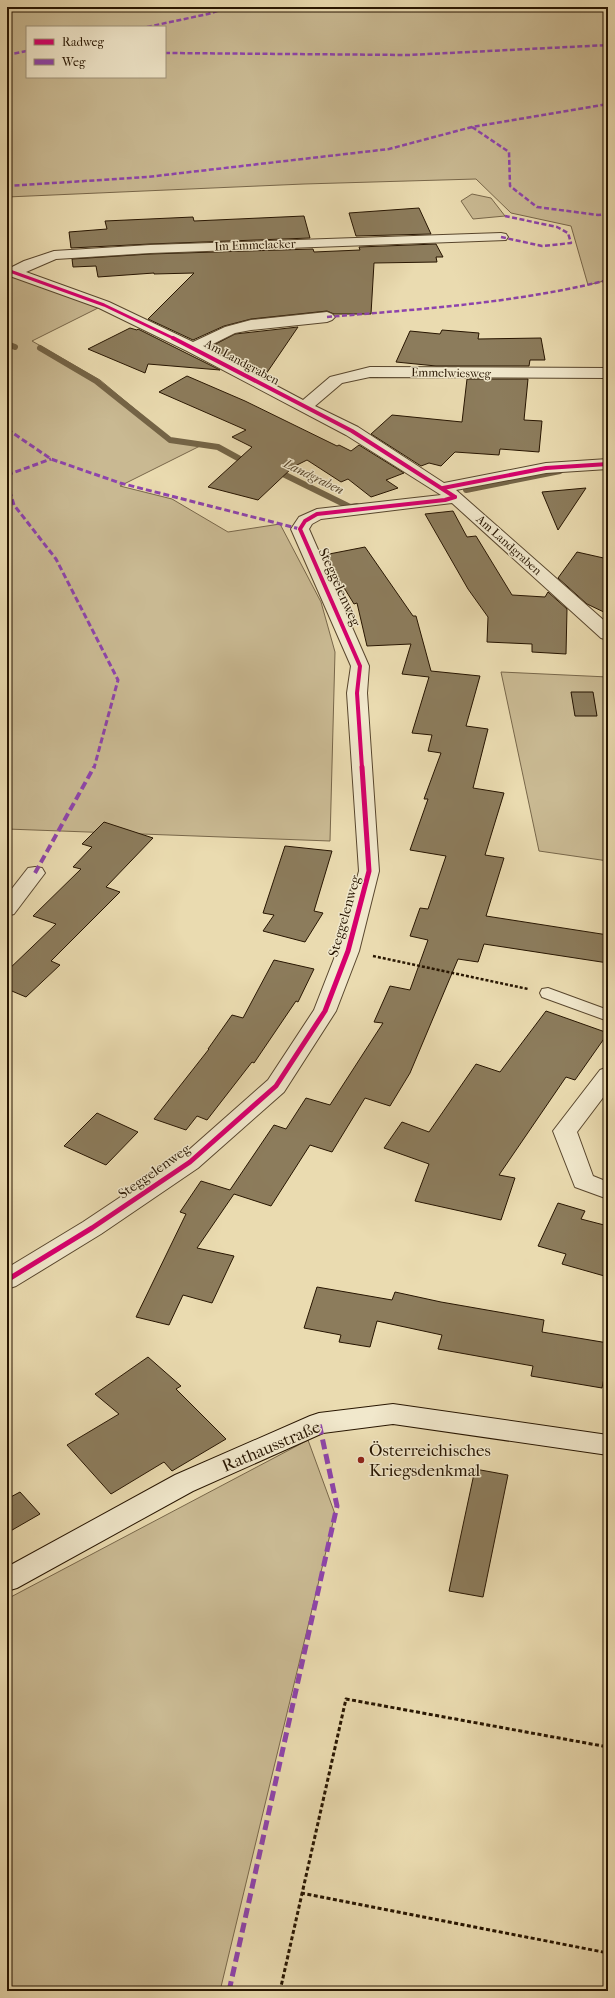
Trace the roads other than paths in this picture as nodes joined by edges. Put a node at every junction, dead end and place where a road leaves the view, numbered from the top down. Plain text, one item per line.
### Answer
1 (500, 237) dead end
2 (10, 271) edge
3 (327, 317) dead end
4 (193, 348) junction
5 (608, 374) edge
6 (305, 406) junction
7 (608, 464) edge
8 (449, 492) junction
9 (608, 634) edge
10 (35, 873) dead end
11 (7, 909) edge
12 (548, 993) road end
13 (608, 1016) edge
14 (608, 1075) edge
15 (608, 1191) edge
16 (7, 1280) edge
17 (608, 1445) edge
18 (7, 1580) edge

1 - 2 street, Im Emmelacker
2 - 4 street, Am Landgraben
3 - 4 street, Am Landgraben
4 - 6 street, Am Landgraben
5 - 6 street, Emmelwiesweg
6 - 8 street, Am Landgraben
7 - 8 street
8 - 9 street, Am Landgraben
8 - 16 street, Steggelenweg
10 - 11 street
12 - 13 lane
14 - 15 street
17 - 18 street, Rathausstraße

